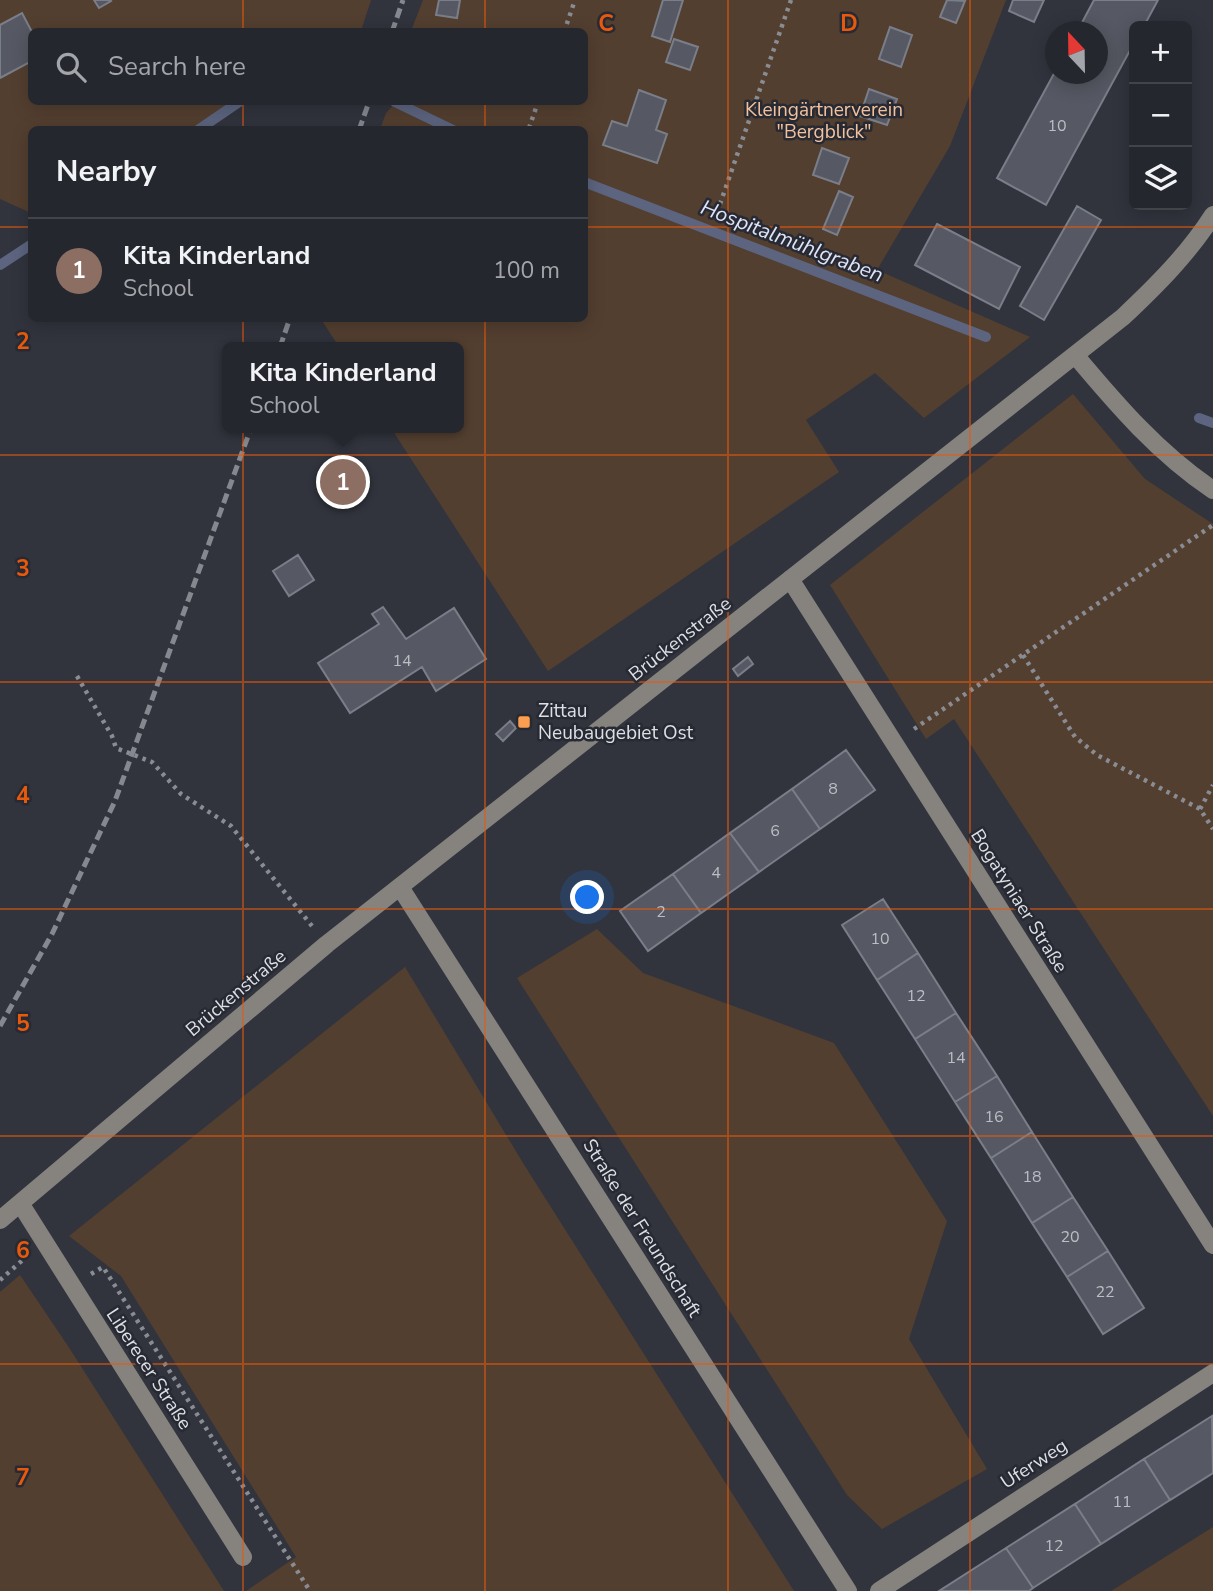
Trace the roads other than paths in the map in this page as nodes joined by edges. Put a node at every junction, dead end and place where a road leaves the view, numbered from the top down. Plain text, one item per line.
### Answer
1 (1213, 215) edge
2 (1074, 355) junction
3 (1213, 490) edge
4 (790, 579) junction
5 (400, 887) junction
6 (20, 1203) junction
7 (0, 1220) edge
8 (1213, 1245) edge
9 (1213, 1373) edge
10 (243, 1557) dead end
11 (848, 1591) edge
12 (879, 1591) edge

1 - 2 street, Brückenstraße
2 - 3 street
2 - 4 street, Brückenstraße
4 - 5 street, Brückenstraße
4 - 8 street, Bogatyniaer Straße
5 - 6 street, Brückenstraße
5 - 11 street, Straße der Freundschaft
6 - 7 street, Brückenstraße
6 - 10 street, Liberecer Straße
9 - 12 street, Uferweg

